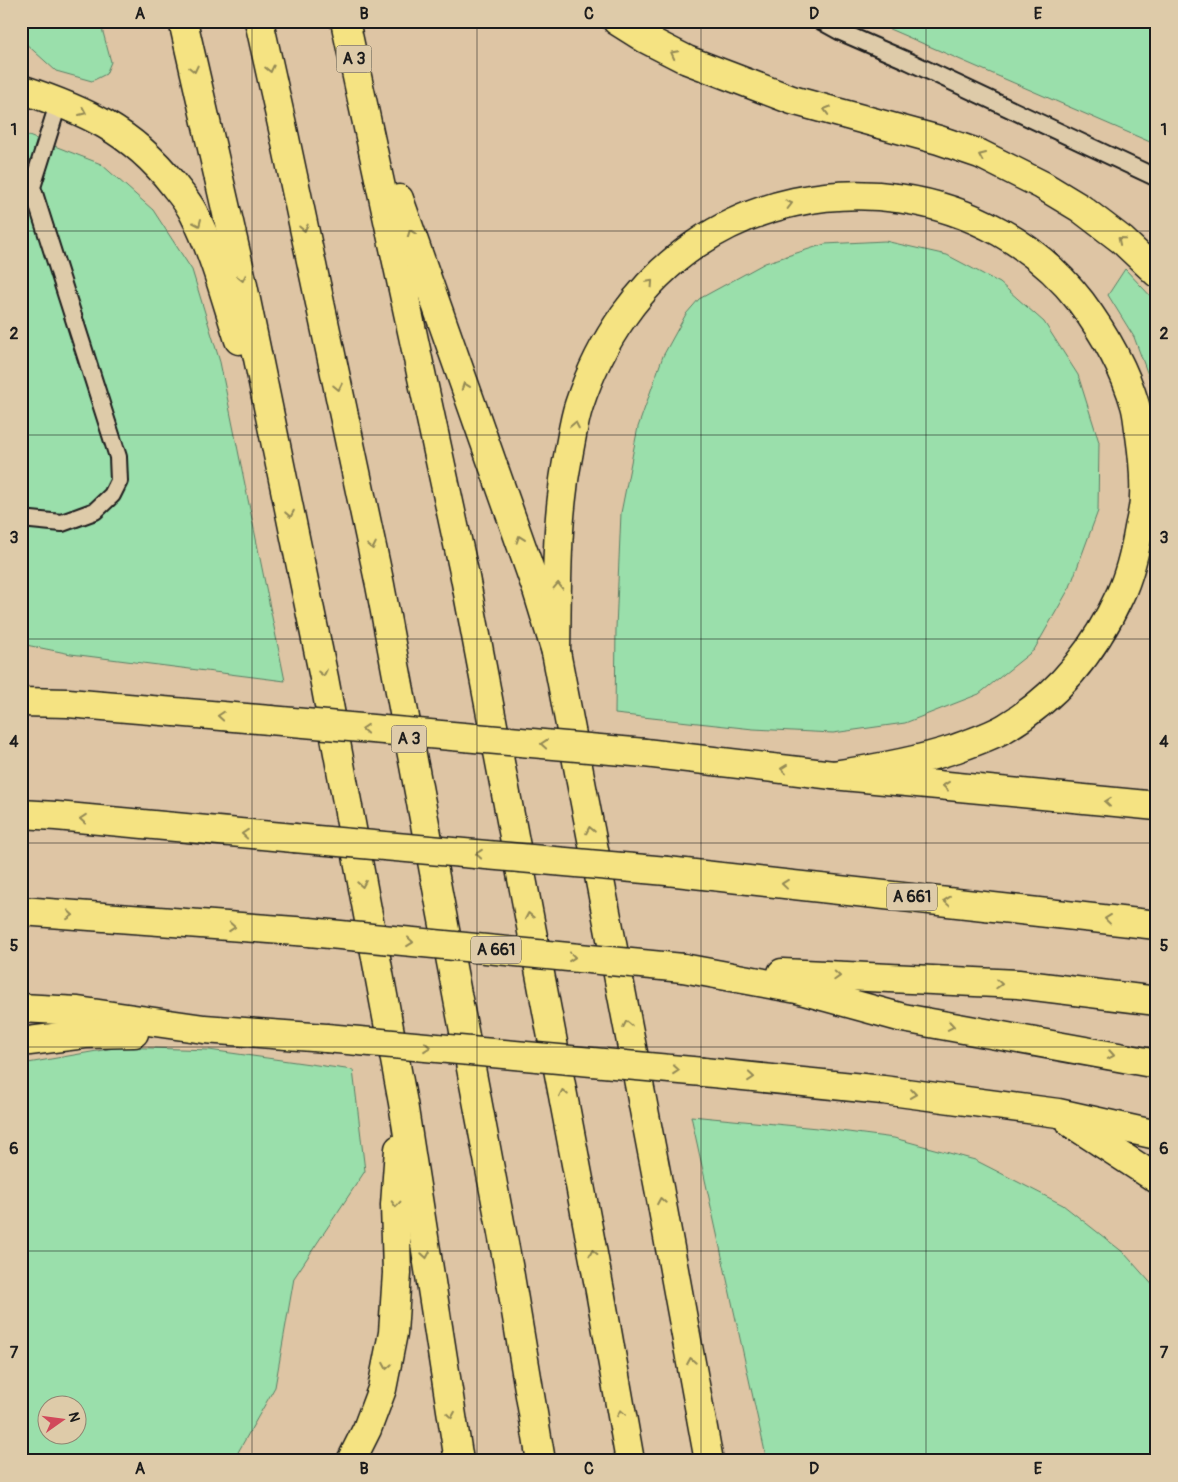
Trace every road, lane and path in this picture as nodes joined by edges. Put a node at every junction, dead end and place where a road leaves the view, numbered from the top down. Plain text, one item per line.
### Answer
1 (183, 21) edge
2 (259, 21) edge
3 (345, 21) edge
4 (617, 21) edge
5 (821, 21) edge
6 (21, 89) edge
7 (362, 96) junction
8 (58, 101) junction
9 (1157, 178) edge
10 (27, 186) edge
11 (1157, 273) edge
12 (281, 466) junction
13 (21, 519) edge
14 (556, 652) junction
15 (21, 692) edge
16 (21, 702) edge
17 (68, 702) junction
18 (833, 775) junction
19 (1157, 806) edge
20 (21, 814) edge
21 (21, 911) edge
22 (1157, 925) edge
23 (683, 968) junction
24 (1157, 1001) edge
25 (21, 1008) edge
26 (204, 1029) junction
27 (21, 1042) edge
28 (1157, 1064) edge
29 (403, 1103) junction
30 (1058, 1113) junction
31 (1157, 1135) edge
32 (1157, 1179) edge
33 (700, 1409) junction
34 (351, 1461) edge
35 (459, 1461) edge
36 (542, 1461) edge
37 (630, 1461) edge
38 (709, 1461) edge
39 (718, 1461) edge

1 -> 12 highway
2 -> 36 highway, A 3
3 - 7 highway, A 3
11 -> 4 highway
5 - 9 lane
6 - 8 highway
14 -> 7 highway
37 -> 7 highway, A 3
8 - 10 lane
8 -> 12 highway
10 - 13 lane
12 -> 29 highway
14 -> 18 highway
33 -> 14 highway
15 - 17 highway
16 - 17 highway
18 -> 17 highway, bridge
19 -> 18 highway
22 -> 20 highway, A 661, bridge
21 -> 23 highway, A 661, bridge
23 -> 24 highway, A 661
23 -> 28 highway
25 - 26 highway
26 - 27 highway
26 -> 30 highway, bridge
29 -> 34 highway
29 -> 35 highway
30 - 31 highway
30 - 32 highway
33 - 38 highway
33 - 39 highway

